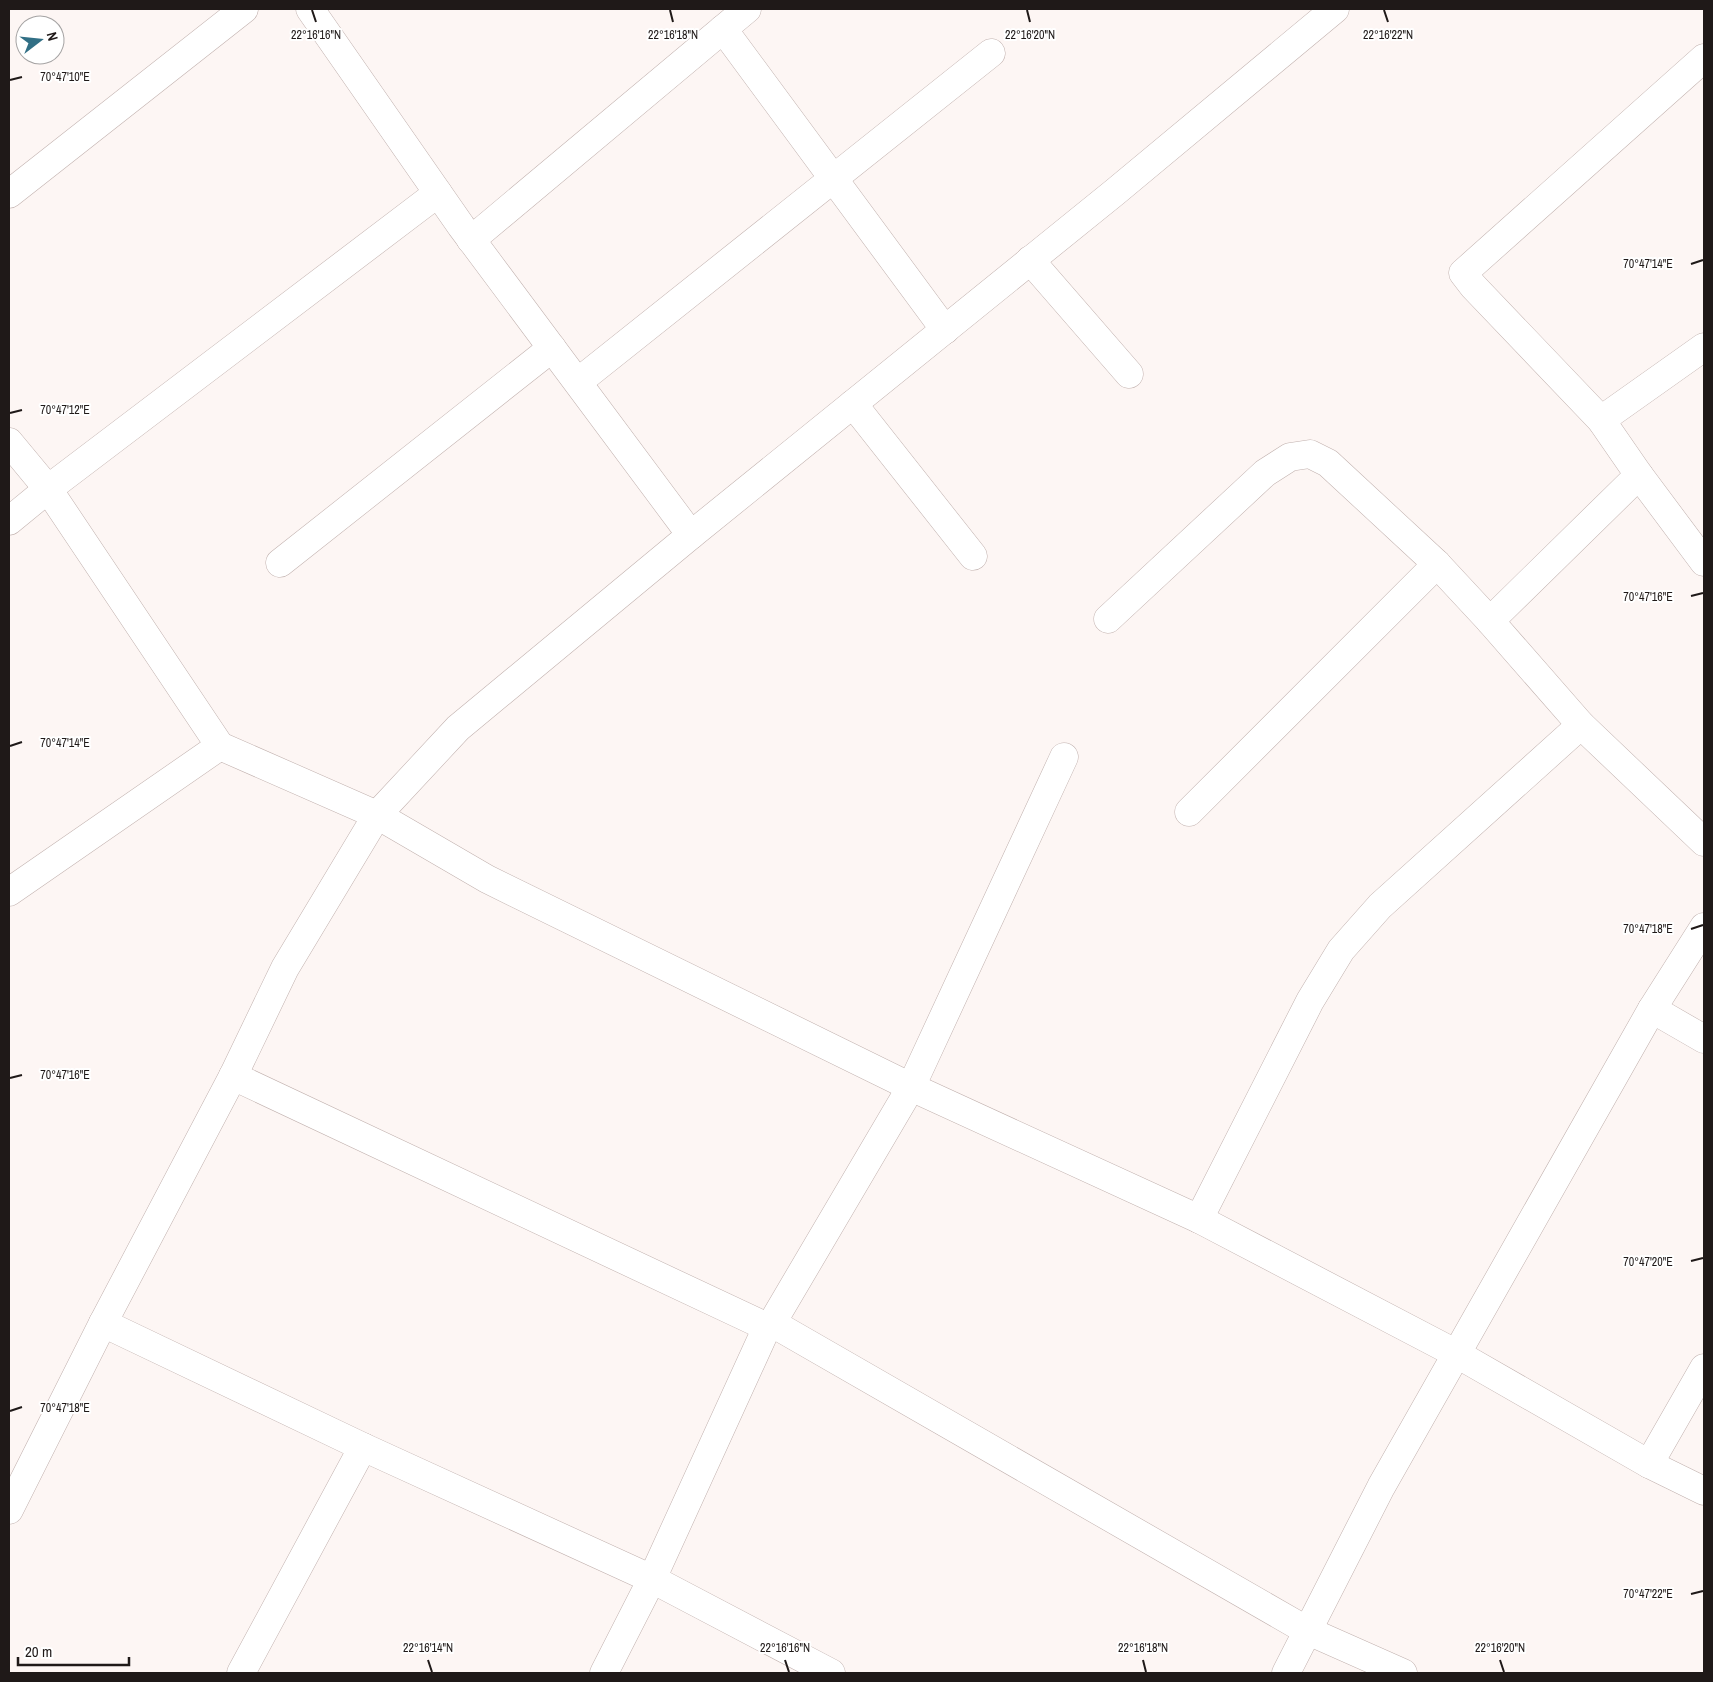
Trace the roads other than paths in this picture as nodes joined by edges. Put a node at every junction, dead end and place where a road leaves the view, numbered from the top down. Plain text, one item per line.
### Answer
1 (244, 9) edge
2 (310, 9) edge
3 (747, 9) edge
4 (1335, 9) edge
5 (723, 29) junction
6 (992, 53) dead end
7 (1704, 58) edge
8 (832, 179) junction
9 (438, 193) junction
10 (9, 194) edge
11 (471, 240) junction
12 (1030, 260) junction
13 (945, 330) junction
14 (1704, 347) edge
15 (552, 348) junction
16 (1129, 374) dead end
17 (578, 382) junction
18 (853, 404) junction
19 (1601, 420) junction
20 (9, 442) edge
21 (1639, 475) junction
22 (48, 489) junction
23 (9, 521) edge
24 (691, 535) junction
25 (973, 556) dead end
26 (1704, 562) edge
27 (280, 563) dead end
28 (1437, 564) junction
29 (1108, 619) dead end
30 (1490, 621) junction
31 (1581, 725) junction
32 (220, 746) junction
33 (1064, 757) dead end
34 (1189, 812) dead end
35 (377, 814) junction
36 (1704, 842) edge
37 (9, 892) edge
38 (1704, 927) edge
39 (1652, 1009) junction
40 (1704, 1038) edge
41 (232, 1076) junction
42 (910, 1087) junction
43 (1199, 1219) junction
44 (103, 1323) junction
45 (770, 1325) junction
46 (1456, 1354) junction
47 (1704, 1368) edge
48 (363, 1447) junction
49 (1650, 1464) junction
50 (1704, 1491) edge
51 (9, 1508) edge
52 (652, 1579) junction
53 (1306, 1630) junction
54 (241, 1673) edge
55 (604, 1673) edge
56 (831, 1673) edge
57 (1286, 1673) edge
58 (1403, 1673) edge

1 - 10 street
2 - 9 street
3 - 5 street
4 - 12 street
5 - 8 street
5 - 11 street
6 - 8 street
7 - 19 street
8 - 13 street
8 - 17 street
9 - 11 street
9 - 22 street
11 - 15 street
12 - 13 street
12 - 16 street
13 - 18 street
14 - 19 street
15 - 17 street
15 - 27 street
17 - 24 street
18 - 24 street
18 - 25 street
19 - 21 street
20 - 22 street
21 - 26 street
21 - 30 street
22 - 23 street
22 - 32 street
24 - 35 street
28 - 29 street
28 - 30 street
28 - 34 street
30 - 31 street
31 - 36 street
31 - 43 street
32 - 35 street
32 - 37 street
33 - 42 street
35 - 41 street
35 - 42 street
38 - 39 street
39 - 40 street
39 - 46 street
41 - 44 street
41 - 45 street
42 - 43 street
42 - 45 street
43 - 46 street
44 - 48 street
44 - 51 street
45 - 52 street
45 - 53 street
46 - 49 street
46 - 53 street
47 - 49 street
48 - 52 street
48 - 54 street
49 - 50 street
52 - 55 street
52 - 56 street
53 - 57 street
53 - 58 street

